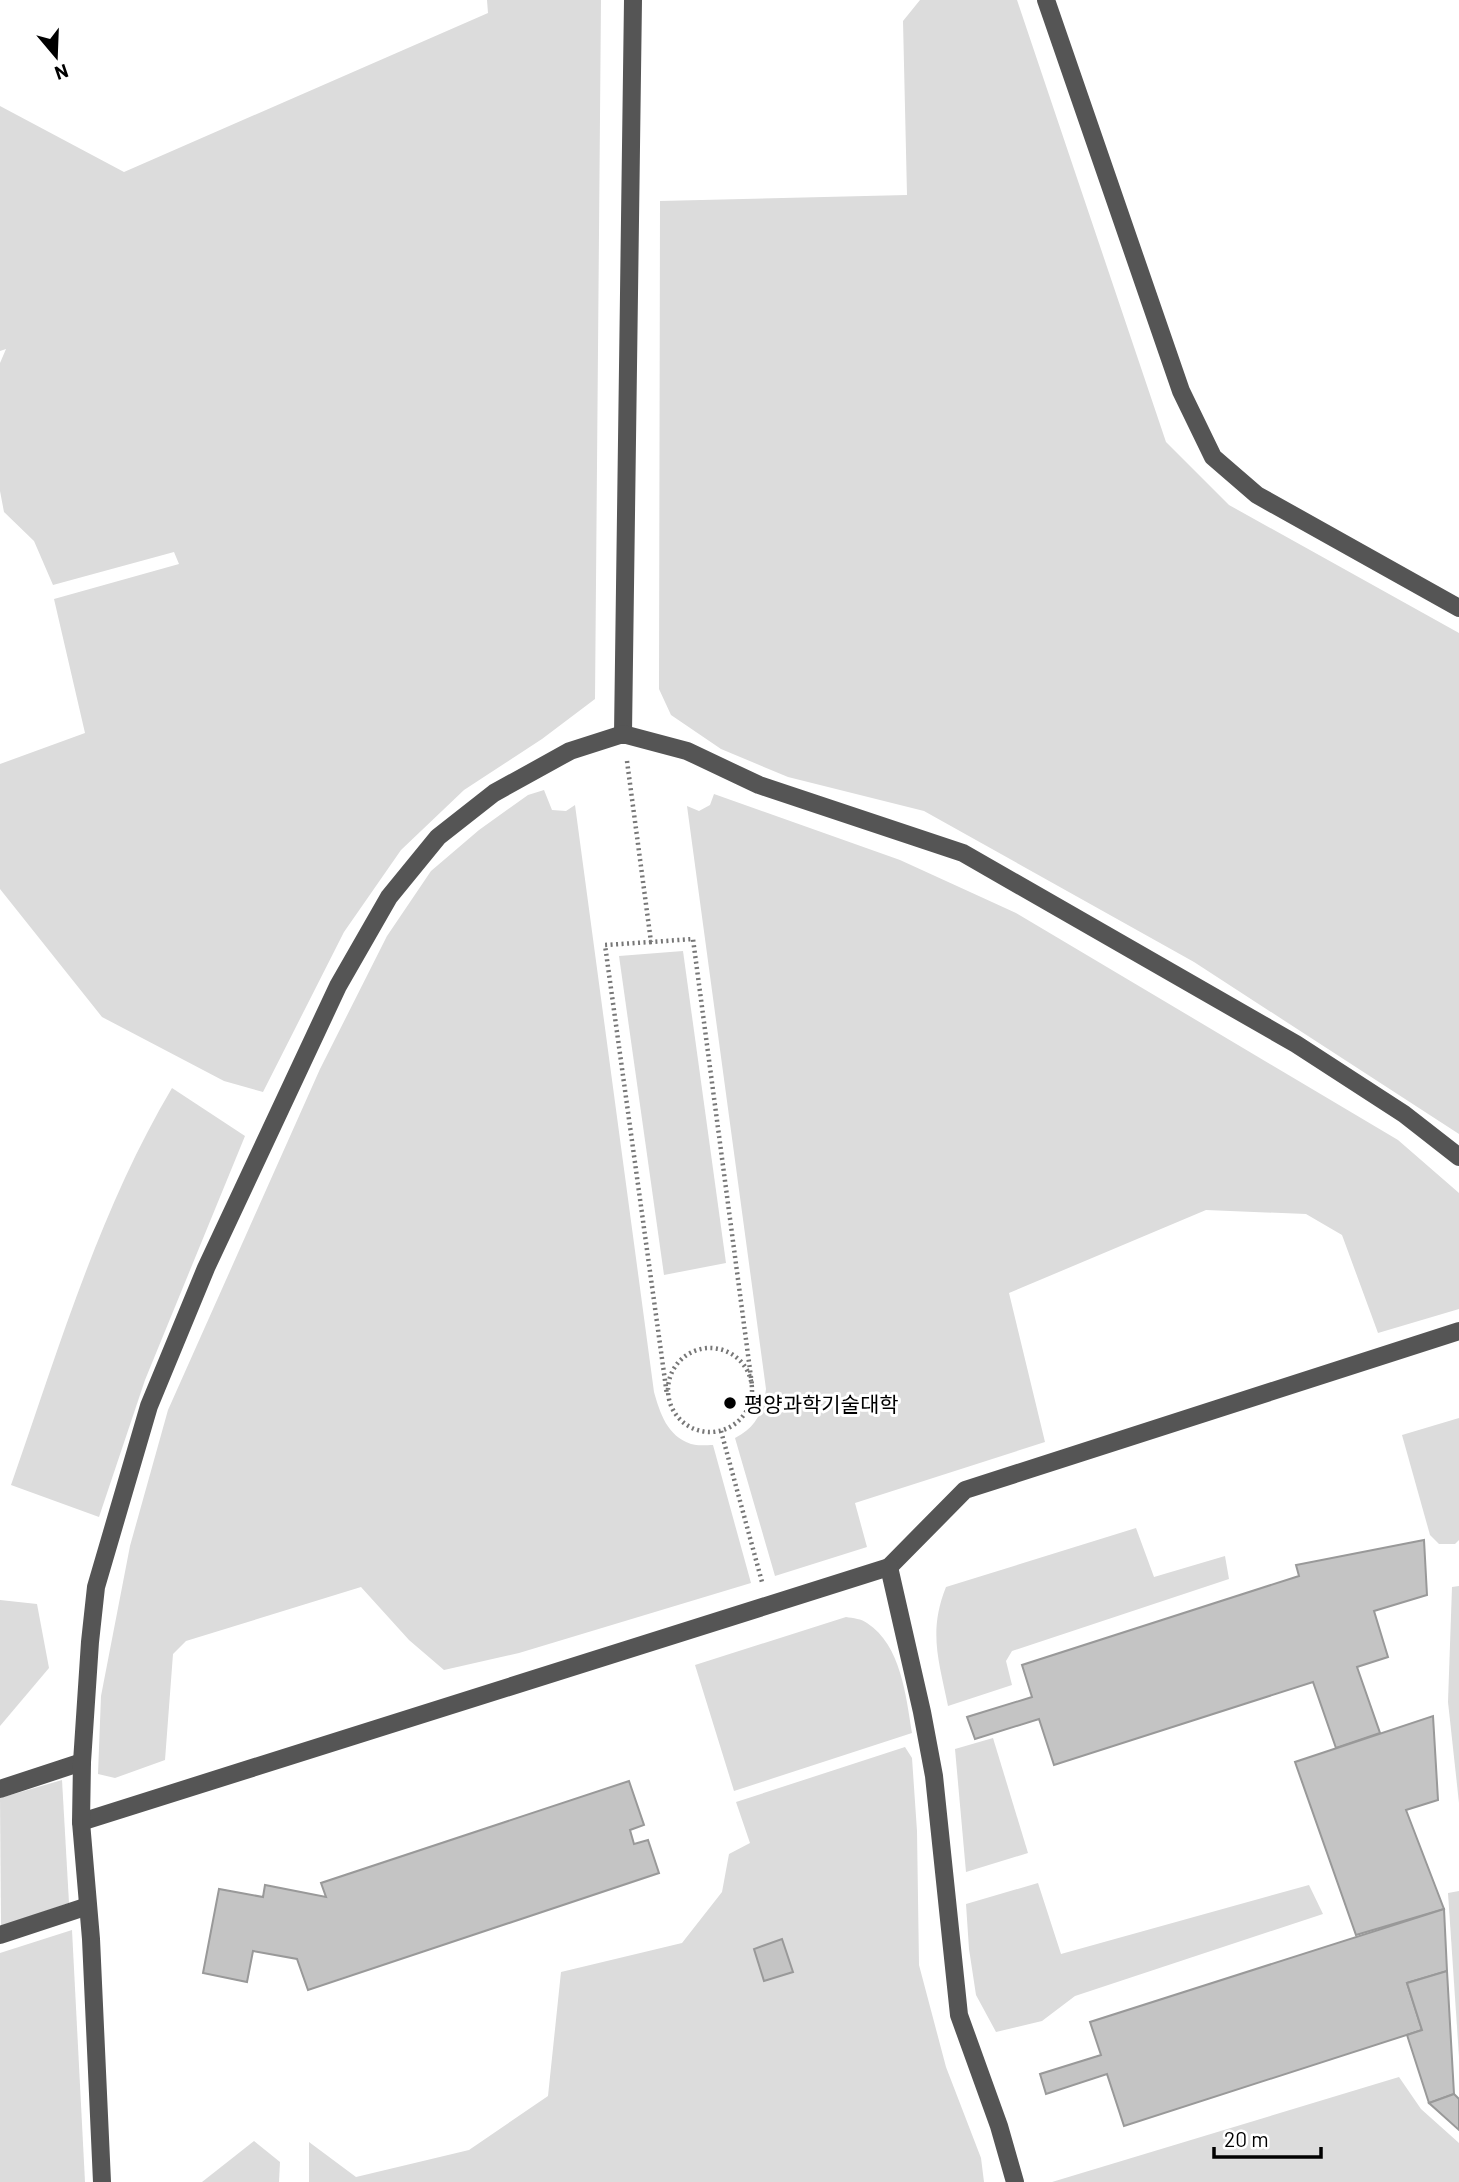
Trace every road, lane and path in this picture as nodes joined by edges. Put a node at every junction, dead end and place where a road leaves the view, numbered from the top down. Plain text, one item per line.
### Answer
1 (633, 0) edge
2 (1046, 0) edge
3 (1459, 608) edge
4 (623, 734) junction
5 (651, 942) junction
6 (1459, 1157) edge
7 (1459, 1331) edge
8 (752, 1385) junction
9 (667, 1395) junction
10 (721, 1431) junction
11 (889, 1567) junction
12 (769, 1606) junction
13 (82, 1762) junction
14 (0, 1789) edge
15 (81, 1822) junction
16 (88, 1906) junction
17 (0, 1935) edge
18 (102, 2182) edge
19 (1014, 2182) edge

1 - 4 street
2 - 3 street
4 - 5 path
4 - 6 street
4 - 13 street
5 - 8 path
5 - 9 path
7 - 11 street
8 - 9 path
8 - 10 path
9 - 10 path
10 - 12 path
11 - 12 street
11 - 19 street
12 - 15 street
13 - 14 street
13 - 15 street
15 - 16 street
16 - 17 street
16 - 18 street

